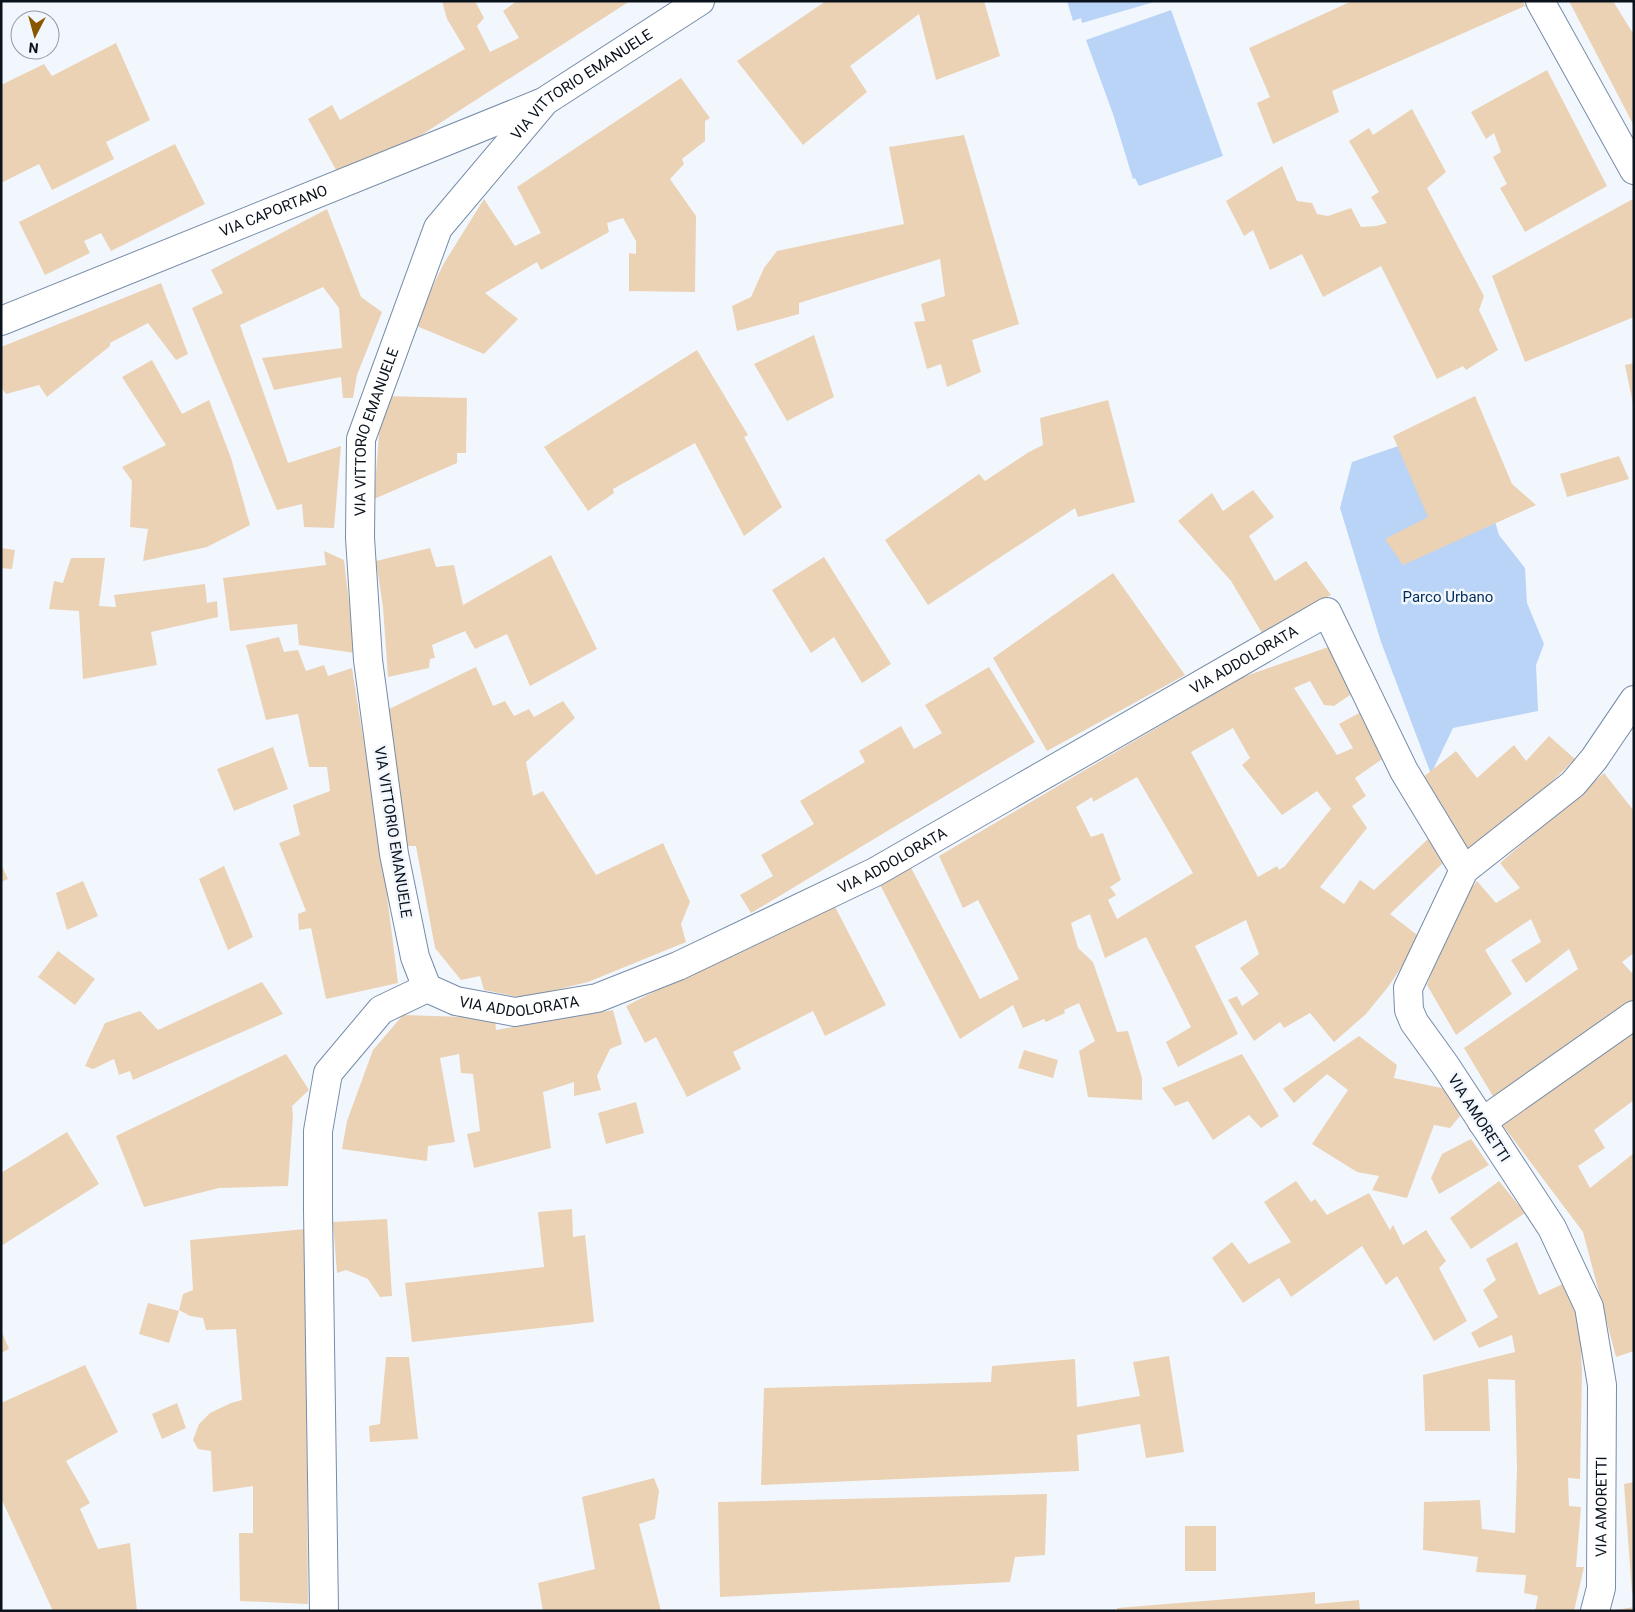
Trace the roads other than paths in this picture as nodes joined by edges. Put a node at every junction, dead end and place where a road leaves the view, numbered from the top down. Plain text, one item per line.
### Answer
1 (700, 1) edge
2 (1540, 1) edge
3 (545, 101) junction
4 (1634, 170) edge
5 (1, 321) edge
6 (1634, 700) edge
7 (1464, 870) junction
8 (427, 988) junction
9 (1634, 1015) edge
10 (1482, 1122) junction
11 (324, 1611) edge
12 (1596, 1611) edge

1 - 3 street, VIA VITTORIO EMANUELE
2 - 4 street
3 - 5 street, VIA CAPORTANO
3 - 8 street, VIA VITTORIO EMANUELE
6 - 7 street, VIA AMORETTI
7 - 8 street, VIA ADDOLORATA
7 - 10 street, VIA AMORETTI
8 - 11 street
9 - 10 street
10 - 12 street, VIA AMORETTI

